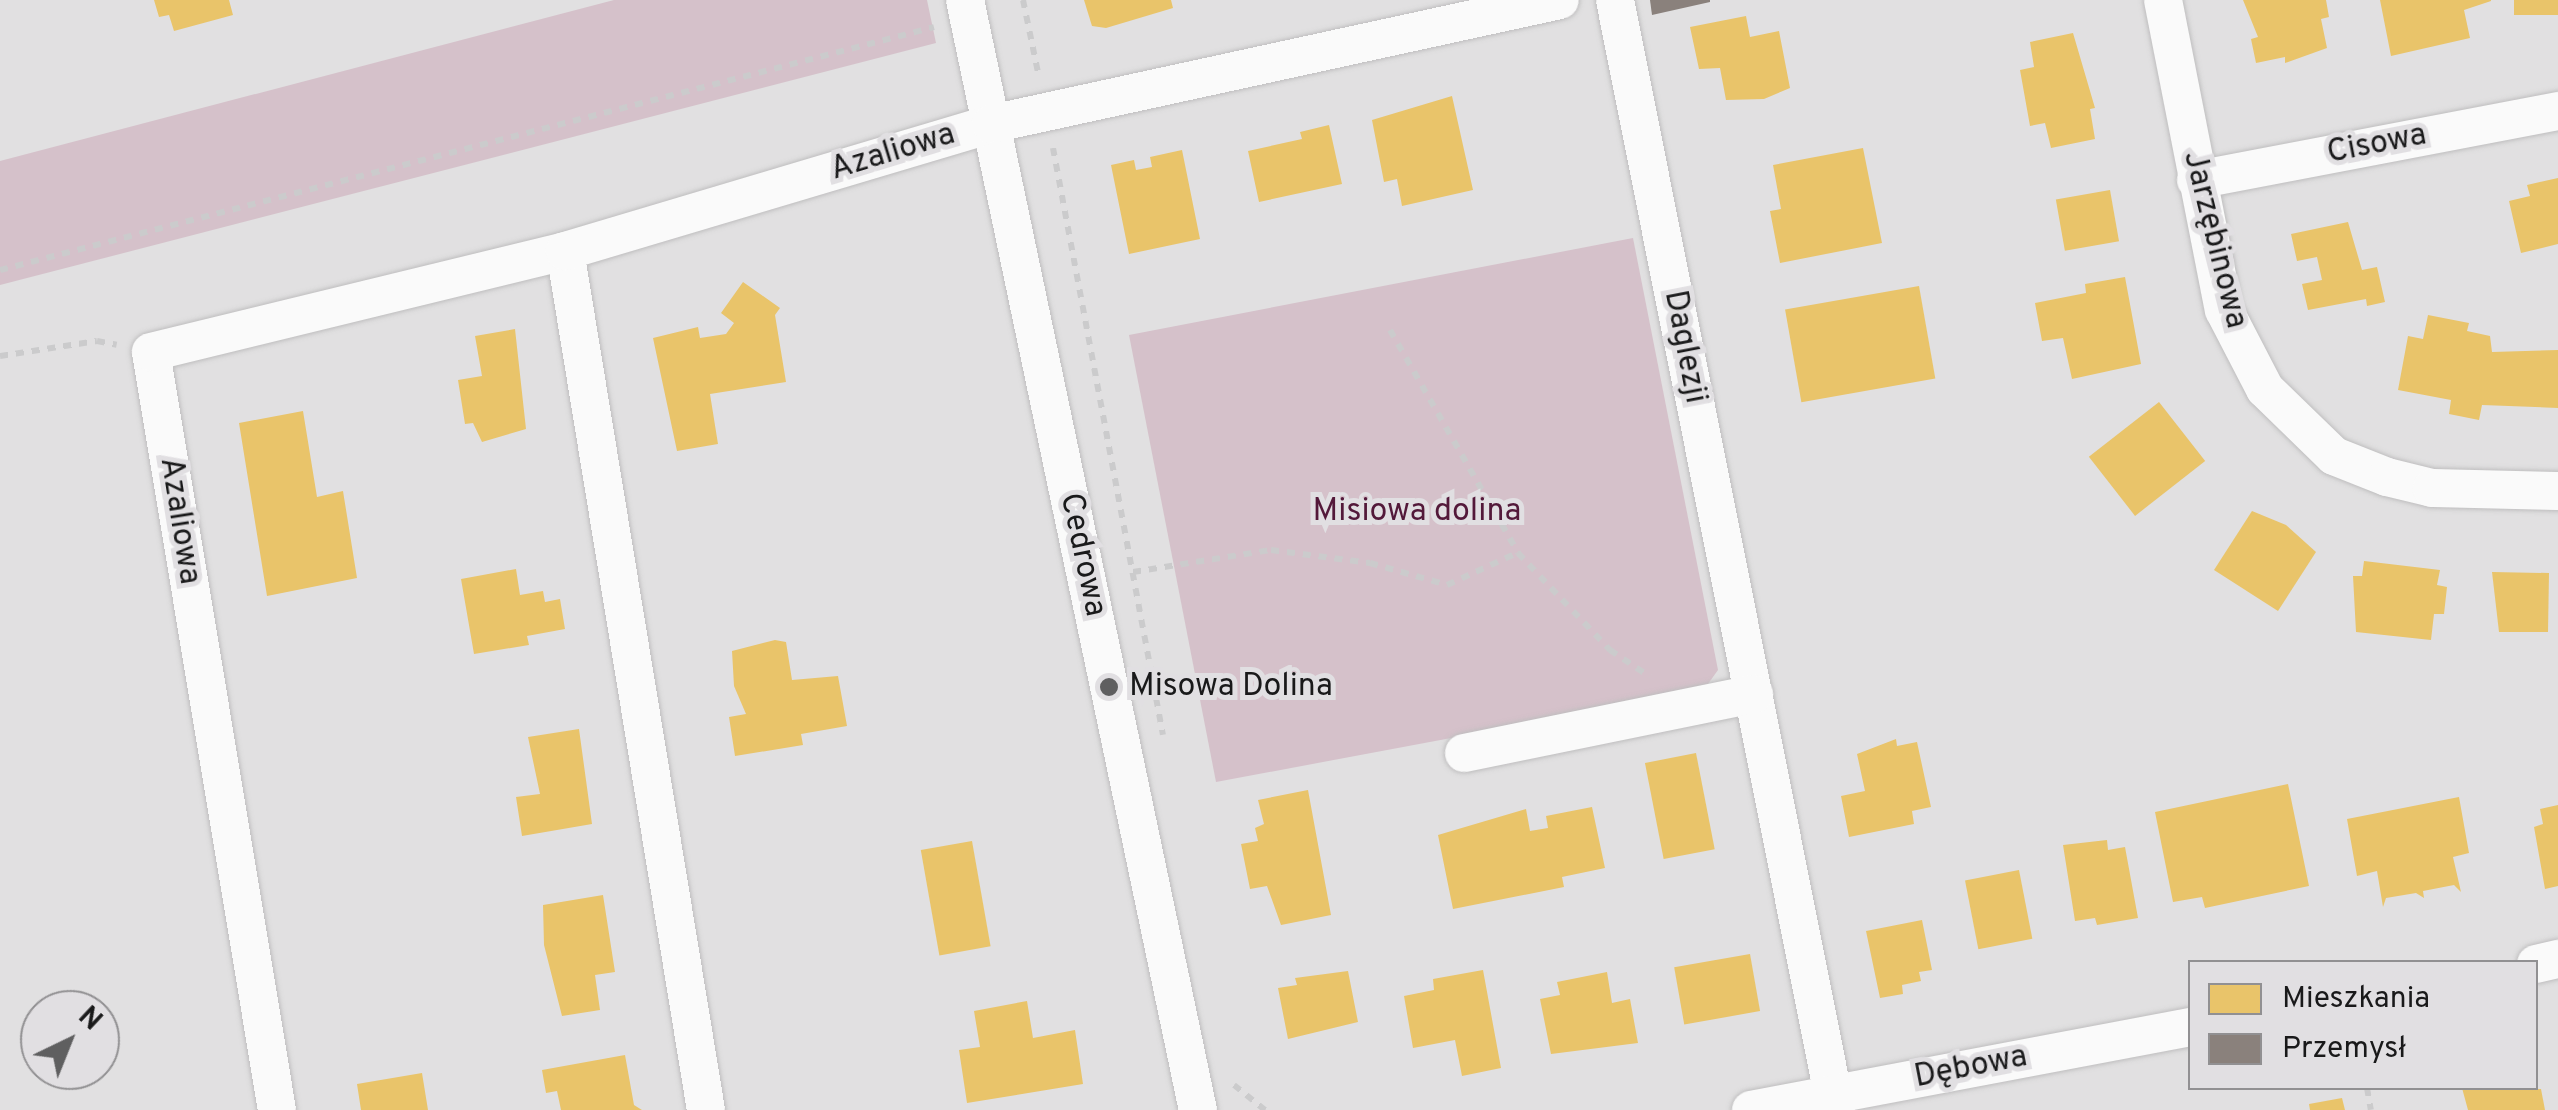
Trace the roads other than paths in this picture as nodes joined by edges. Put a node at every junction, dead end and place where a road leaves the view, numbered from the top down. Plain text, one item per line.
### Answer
1 (1560, 0) edge
2 (1615, 0) edge
3 (2163, 0) edge
4 (967, 8) edge
5 (2558, 111) edge
6 (991, 124) junction
7 (2196, 180) junction
8 (566, 252) junction
9 (2558, 491) edge
10 (1754, 694) junction
11 (1464, 752) dead end
12 (2188, 1027) edge
13 (1835, 1102) edge
14 (278, 1110) edge
15 (706, 1110) edge
16 (1198, 1110) edge
17 (1751, 1110) edge

1 - 6 street
2 - 10 street, Daglezji
3 - 7 street, Jarzębinowa
4 - 6 street, Cedrowa
5 - 7 street, Cisowa
6 - 8 street, Azaliowa
6 - 16 street, Cedrowa
7 - 9 street, Jarzębinowa
8 - 14 street, Azaliowa
8 - 15 street
10 - 11 street
10 - 13 street, Daglezji
12 - 13 street, Dębowa
13 - 17 street, Dębowa

